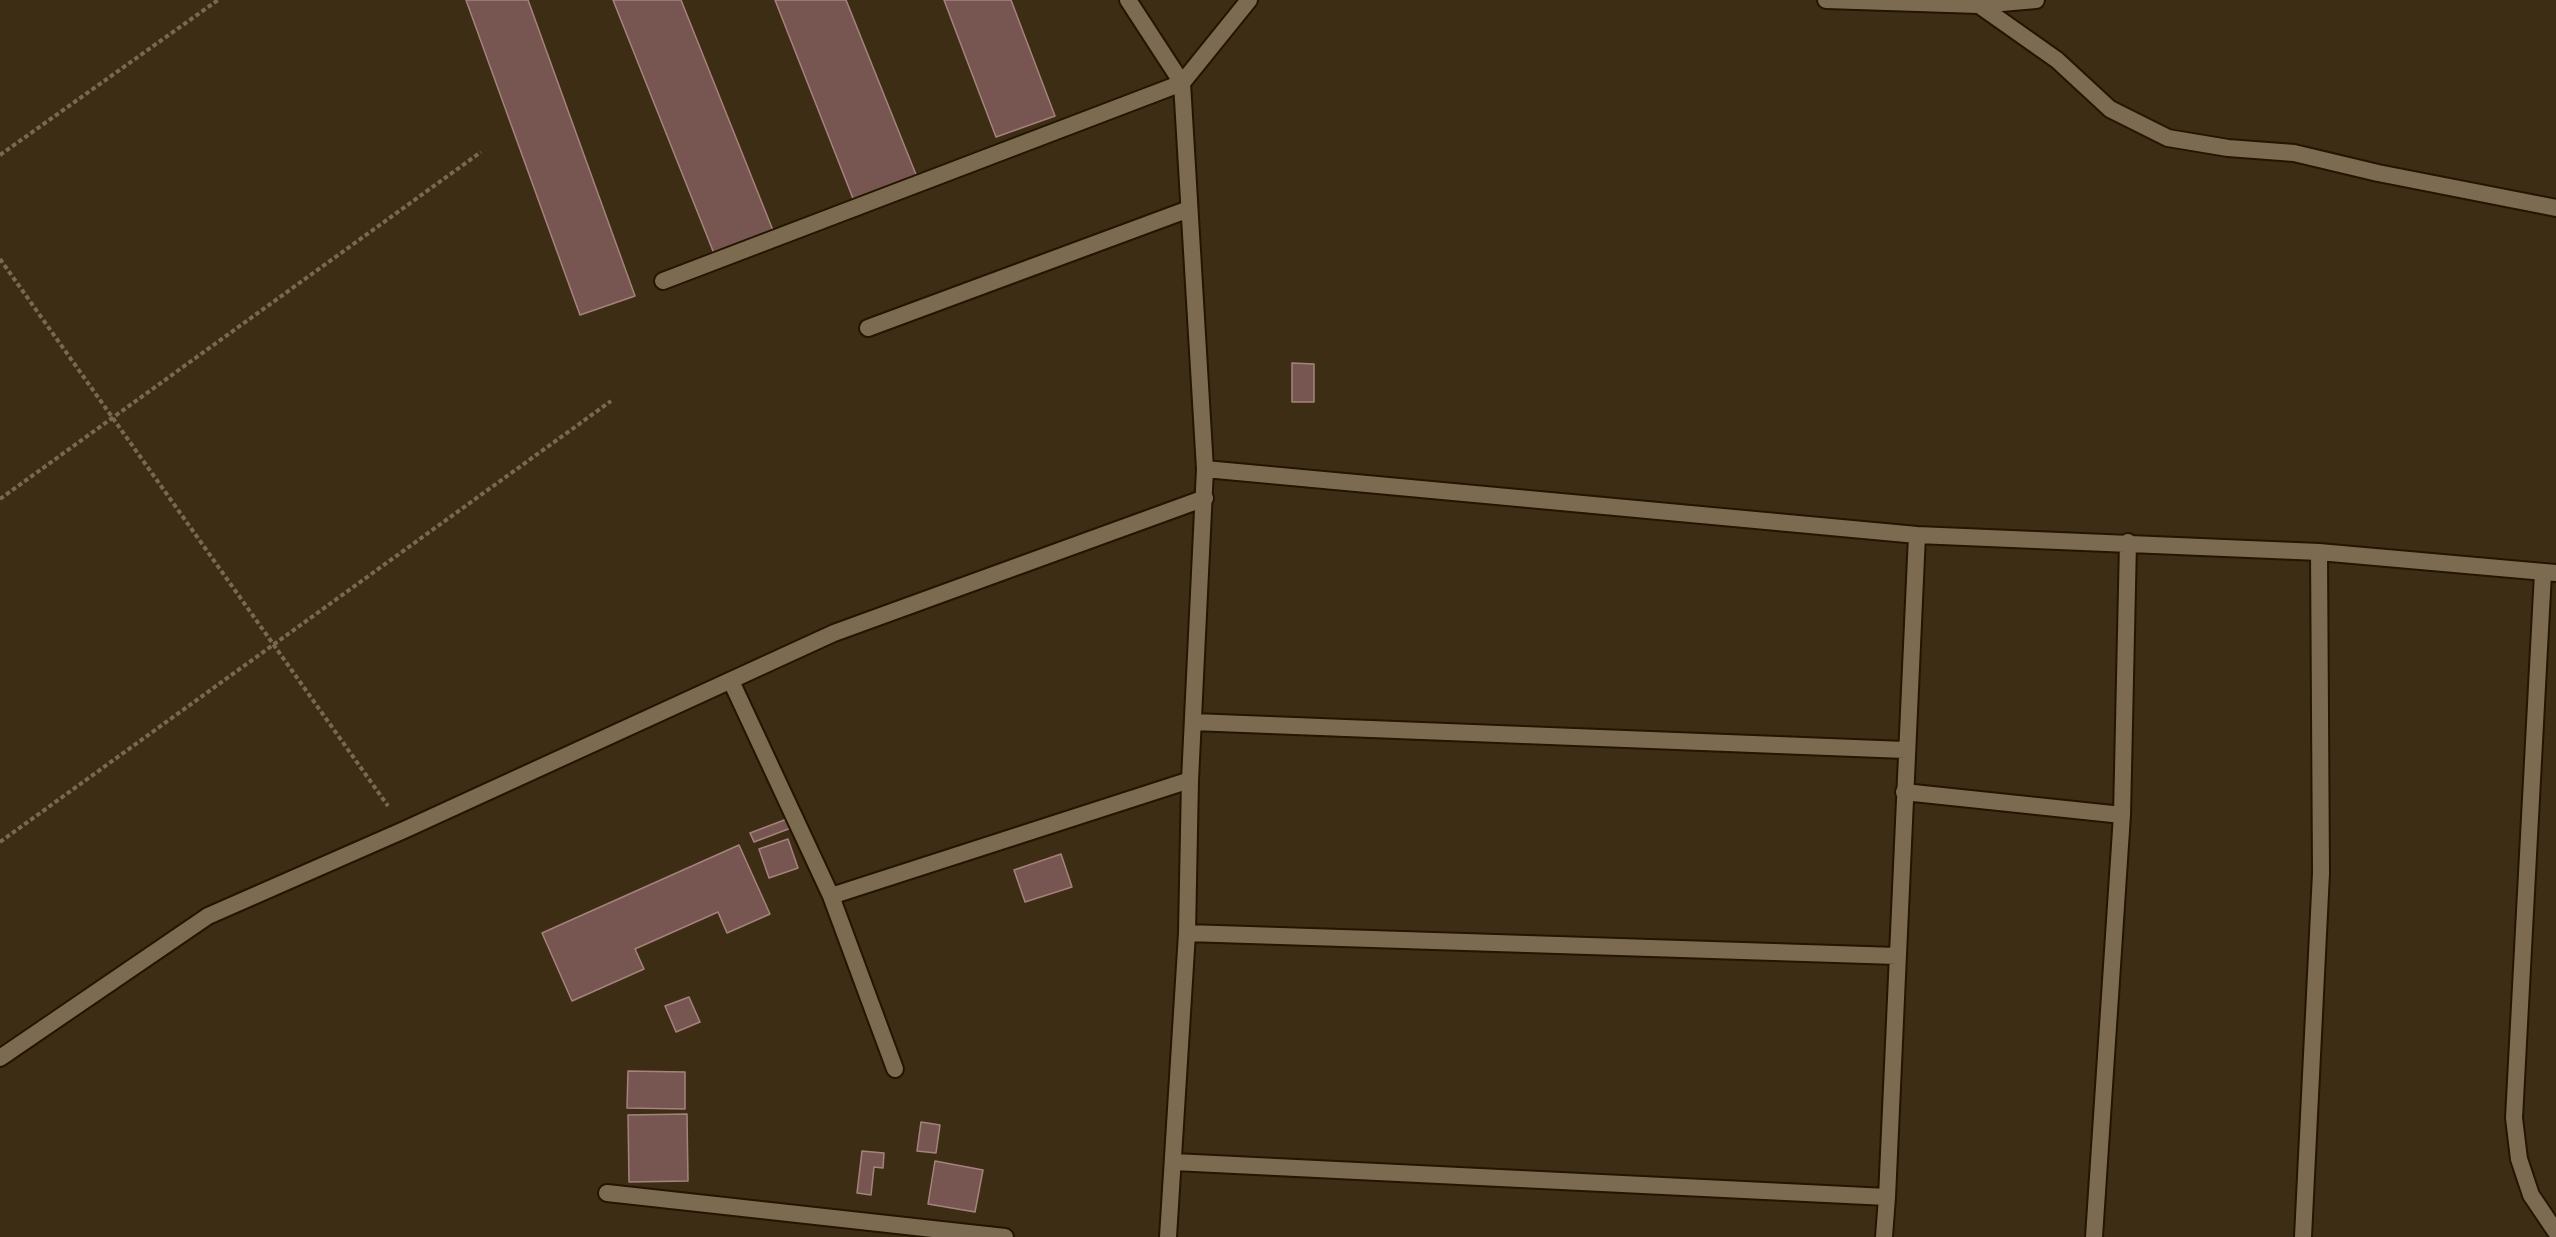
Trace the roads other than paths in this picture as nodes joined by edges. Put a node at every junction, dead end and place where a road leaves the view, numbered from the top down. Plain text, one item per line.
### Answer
1 (1128, 0) edge
2 (1249, 0) edge
3 (1826, 0) edge
4 (2036, 0) edge
5 (1979, 5) junction
6 (1182, 83) junction
7 (2556, 208) edge
8 (1189, 209) junction
9 (663, 281) dead end
10 (868, 328) dead end
11 (1204, 470) junction
12 (1204, 498) junction
13 (1917, 535) junction
14 (2128, 542) junction
15 (2319, 552) junction
16 (2549, 573) edge
17 (731, 681) junction
18 (1193, 722) junction
19 (1905, 750) junction
20 (1191, 780) junction
21 (1904, 792) junction
22 (2122, 815) junction
23 (831, 896) junction
24 (1187, 933) junction
25 (1897, 956) junction
26 (0, 1058) edge
27 (895, 1069) dead end
28 (1174, 1162) junction
29 (607, 1193) dead end
30 (1887, 1197) junction
31 (2556, 1232) edge
32 (1005, 1237) edge
33 (1168, 1237) edge
34 (1884, 1237) edge
35 (2094, 1237) edge
36 (2303, 1237) edge

1 - 6 street
2 - 6 street
3 - 5 street
4 - 5 street
5 - 7 street
6 - 8 street
6 - 9 street
8 - 10 street
8 - 11 street
11 - 12 street
11 - 13 street
12 - 17 street
12 - 18 street
13 - 14 street
13 - 19 street
14 - 15 street
14 - 22 street
15 - 16 street
15 - 36 street
16 - 31 street
17 - 23 street
17 - 26 street
18 - 19 street
18 - 20 street
19 - 21 street
20 - 23 street
20 - 24 street
21 - 22 street
21 - 25 street
22 - 35 street
23 - 27 street
24 - 25 street
24 - 28 street
25 - 30 street
28 - 30 street
28 - 33 street
29 - 32 street
30 - 34 street

